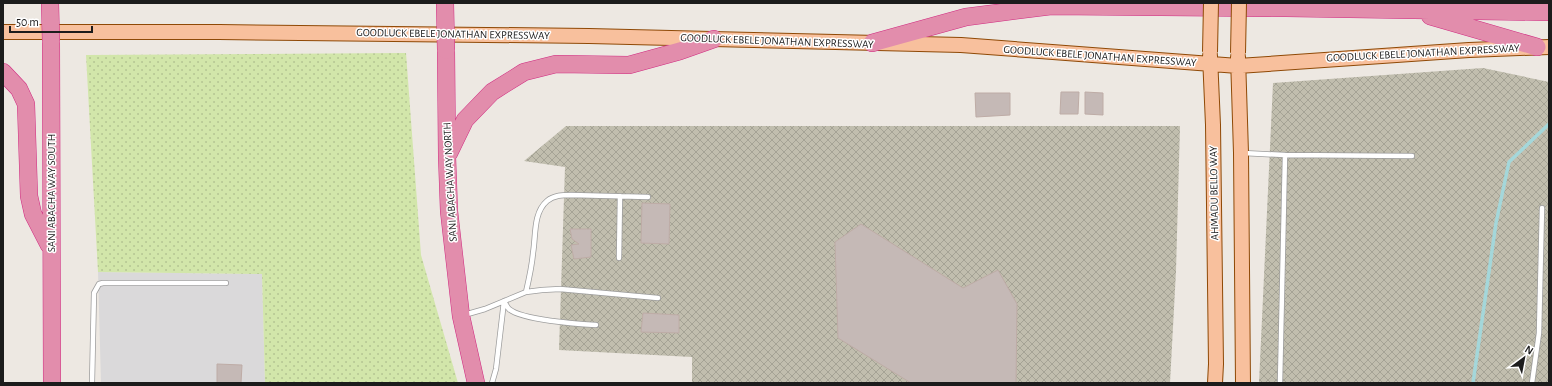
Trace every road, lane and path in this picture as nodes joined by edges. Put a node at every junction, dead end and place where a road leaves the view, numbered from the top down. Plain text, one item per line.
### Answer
1 (50, 3) edge
2 (445, 3) edge
3 (1211, 3) edge
4 (1239, 3) edge
5 (1407, 10) junction
6 (1549, 12) edge
7 (3, 32) edge
8 (714, 39) junction
9 (872, 43) junction
10 (1543, 47) edge
11 (1210, 58) junction
12 (1238, 60) junction
13 (3, 72) edge
14 (1241, 153) junction
15 (1285, 155) junction
16 (447, 156) junction
17 (1412, 156) dead end
18 (620, 196) junction
19 (648, 197) dead end
20 (1542, 208) dead end
21 (50, 247) junction
22 (620, 258) dead end
23 (226, 283) dead end
24 (526, 292) junction
25 (658, 298) dead end
26 (504, 301) junction
27 (461, 316) junction
28 (596, 325) dead end
29 (52, 383) edge
30 (92, 383) edge
31 (476, 383) edge
32 (492, 383) edge
33 (1215, 383) edge
34 (1243, 383) edge
35 (1280, 383) edge
36 (1532, 383) edge

1 - 21 highway, SANI ABACHA WAY SOUTH, bridge
2 - 16 highway, SANI ABACHA WAY NORTH, bridge
3 - 11 main road, AHMADU BELLO WAY, bridge
4 - 12 main road, bridge
5 - 6 highway
5 - 9 highway
5 - 10 highway
7 - 8 main road, GOODLUCK EBELE JONATHAN EXPRESSWAY
8 - 9 main road, GOODLUCK EBELE JONATHAN EXPRESSWAY
8 - 16 highway
9 - 11 main road, GOODLUCK EBELE JONATHAN EXPRESSWAY
10 - 12 main road, GOODLUCK EBELE JONATHAN EXPRESSWAY
11 - 12 main road, GOODLUCK EBELE JONATHAN EXPRESSWAY
11 - 33 main road, AHMADU BELLO WAY
12 - 14 main road
13 - 21 highway
14 - 15 lane
14 - 34 main road
15 - 17 lane
15 - 35 lane
16 - 27 highway, SANI ABACHA WAY NORTH
18 - 19 lane
18 - 22 lane
18 - 24 lane
20 - 36 lane
21 - 29 highway, SANI ABACHA WAY SOUTH
23 - 30 lane
24 - 25 lane
24 - 26 lane
26 - 27 lane
26 - 28 lane
26 - 32 lane
27 - 31 highway, SANI ABACHA WAY NORTH

